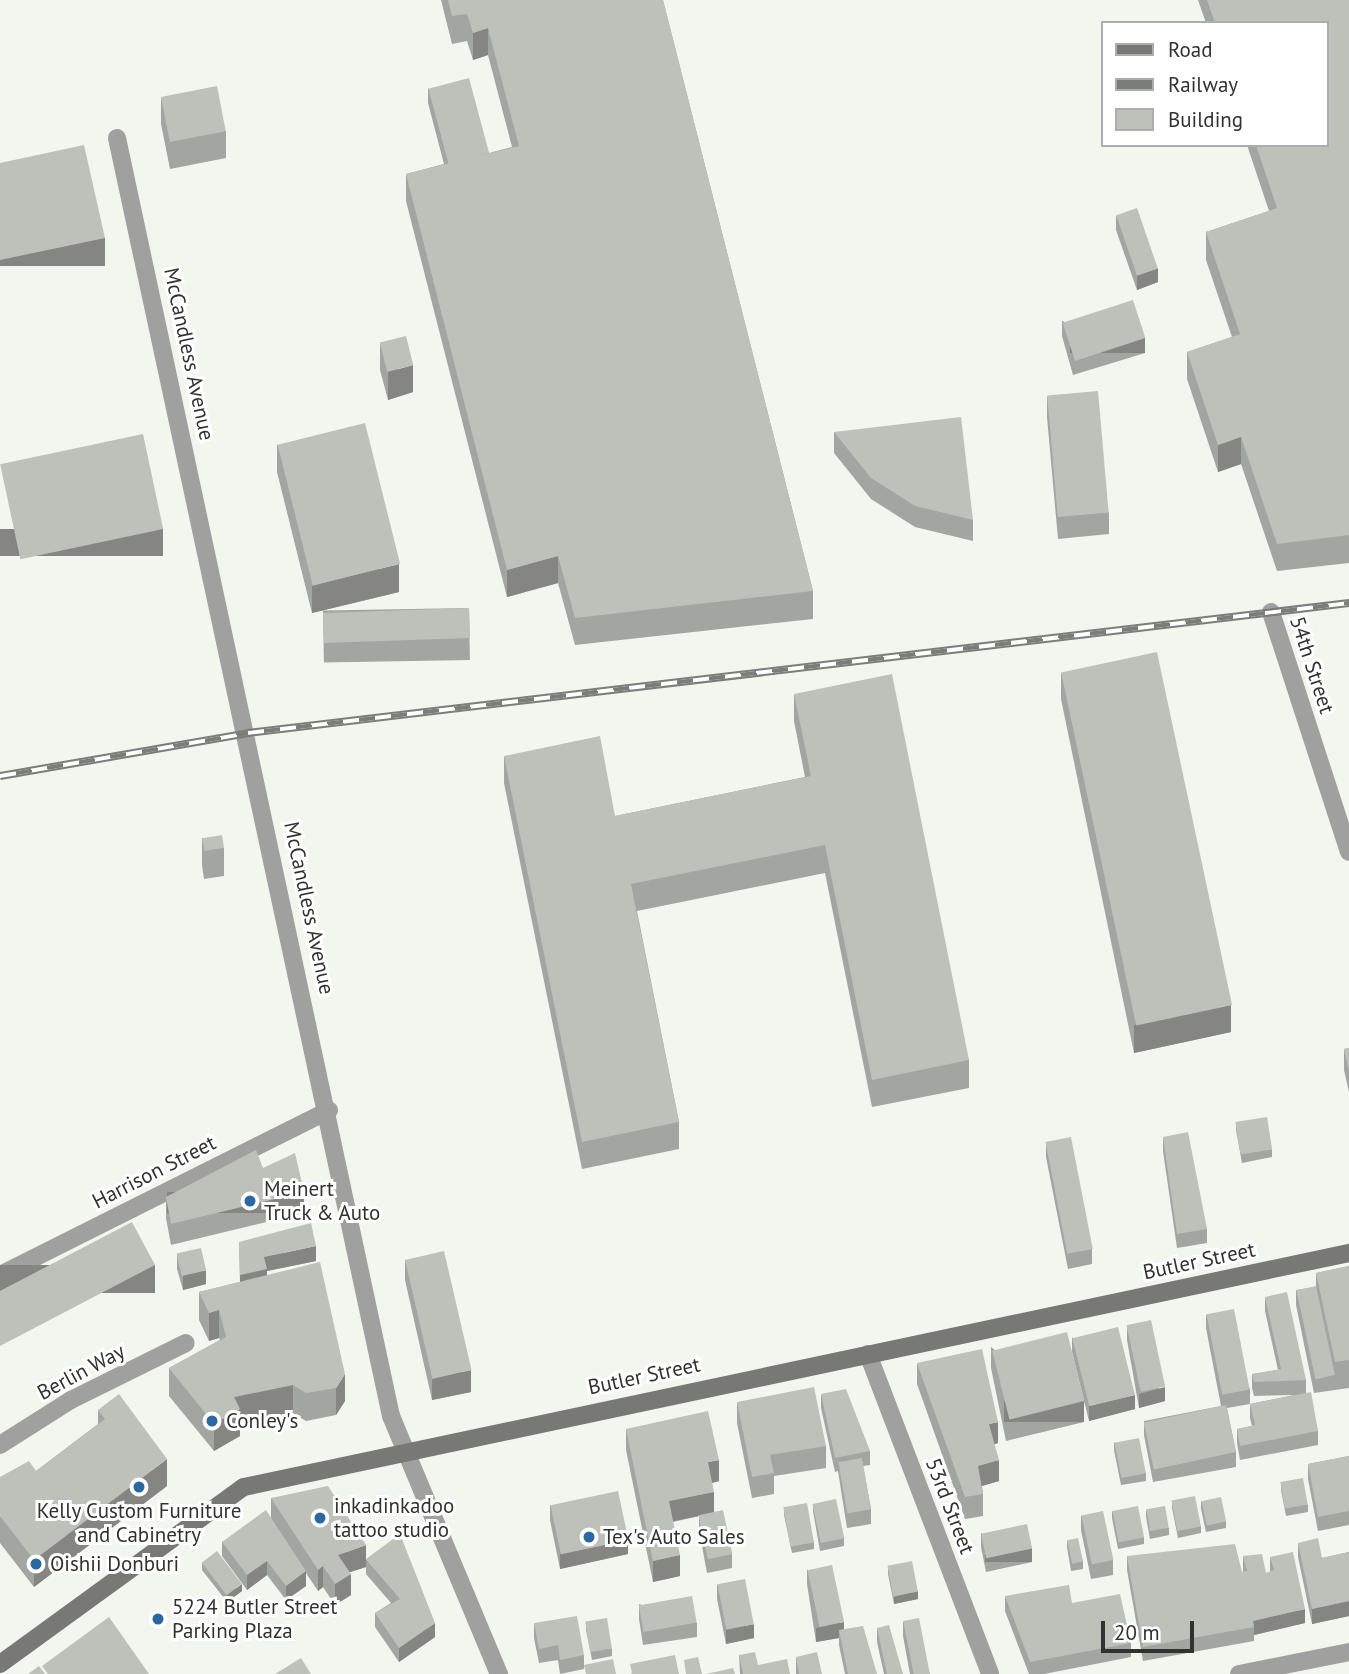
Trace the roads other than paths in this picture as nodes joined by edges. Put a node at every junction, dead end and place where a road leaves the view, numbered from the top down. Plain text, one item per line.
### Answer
1 (117, 138) dead end
2 (1271, 612) dead end
3 (1349, 852) edge
4 (329, 1110) junction
5 (1349, 1253) edge
6 (0, 1275) edge
7 (186, 1343) dead end
8 (868, 1354) junction
9 (0, 1445) edge
10 (404, 1449) junction
11 (1349, 1652) edge
12 (0, 1664) edge
13 (499, 1674) edge
14 (990, 1674) edge
15 (1239, 1674) edge

1 - 4 street, McCandless Avenue
2 - 3 street, 54th Street
4 - 6 street, Harrison Street
4 - 10 street, McCandless Avenue
5 - 8 main road, Butler Street
7 - 9 street, Berlin Way
8 - 10 main road, Butler Street
8 - 14 street, 53rd Street
10 - 12 main road, Butler Street
10 - 13 street, McCandless Avenue
11 - 15 street

